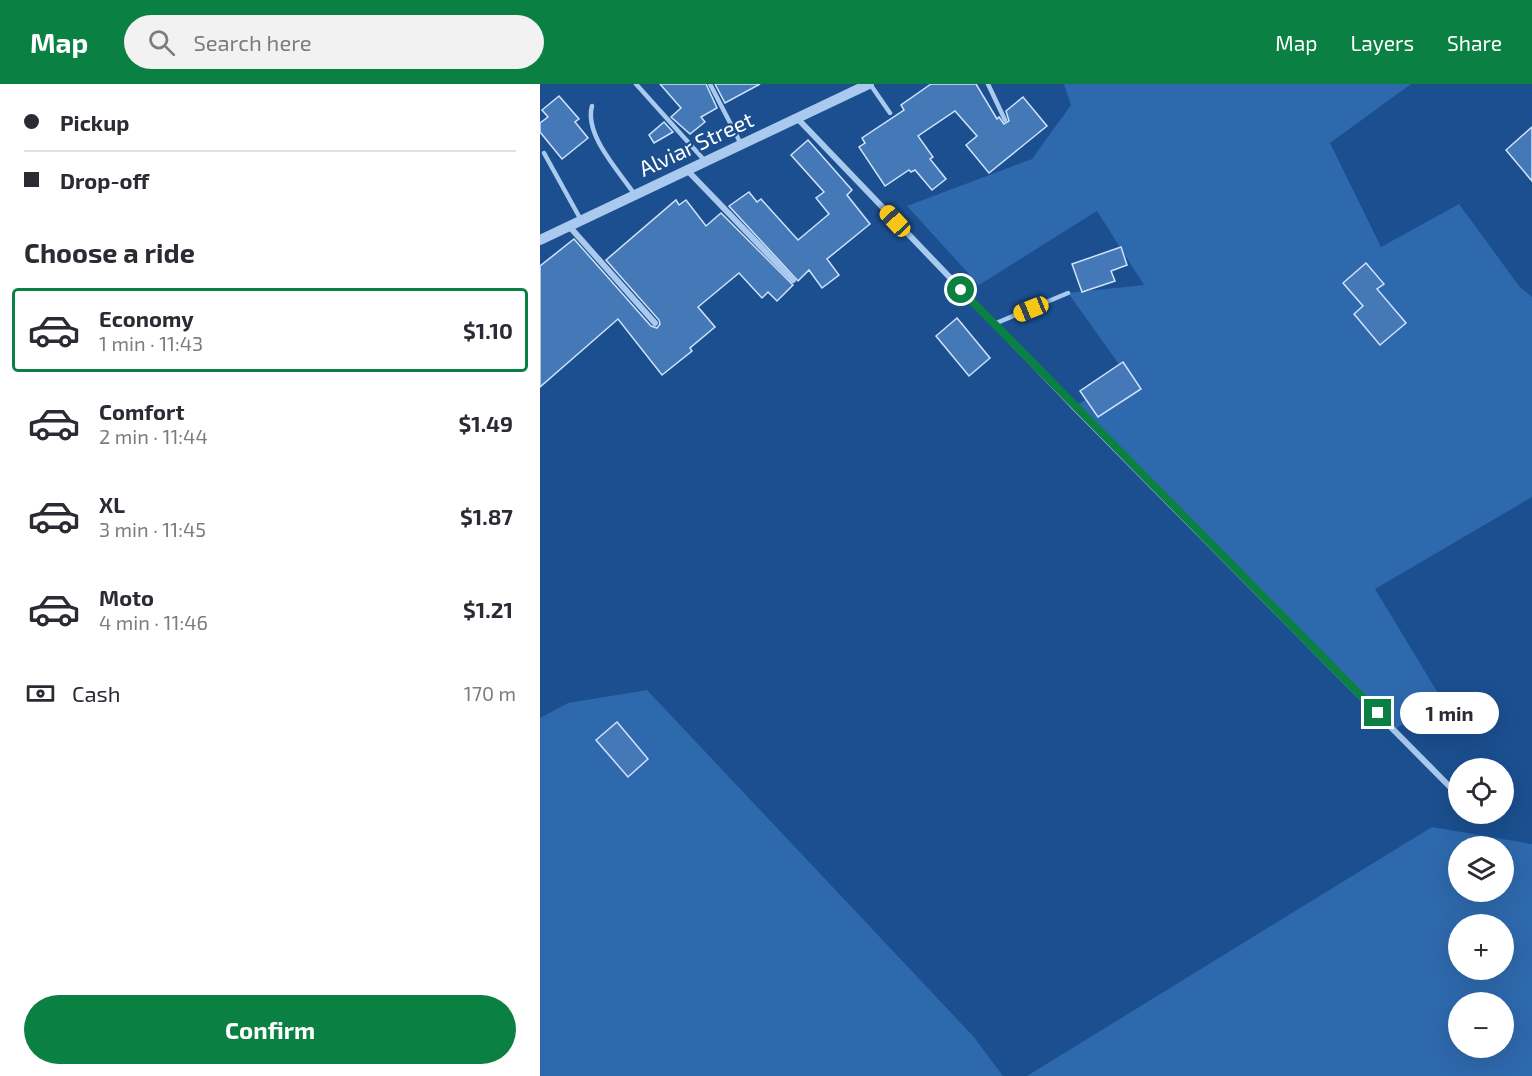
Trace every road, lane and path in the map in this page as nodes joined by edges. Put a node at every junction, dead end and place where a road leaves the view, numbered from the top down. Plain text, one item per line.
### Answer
1 (636, 84) edge
2 (710, 84) edge
3 (870, 84) edge
4 (988, 84) edge
5 (856, 87) edge
6 (592, 106) dead end
7 (890, 114) dead end
8 (797, 118) junction
9 (1005, 120) dead end
10 (741, 144) junction
11 (544, 153) dead end
12 (705, 161) junction
13 (687, 170) junction
14 (635, 195) junction
15 (581, 220) junction
16 (569, 226) junction
17 (540, 240) edge
18 (793, 280) dead end
19 (1068, 294) dead end
20 (655, 323) dead end
21 (994, 324) junction
22 (1448, 785) edge

1 - 12 lane
2 - 10 lane
3 - 5 street, Alviar Street
3 - 7 lane
4 - 9 lane
5 - 8 street, Alviar Street
6 - 14 lane
8 - 10 street, Alviar Street
8 - 21 street
10 - 12 street, Alviar Street
11 - 15 lane
12 - 13 street, Alviar Street
13 - 14 street, Alviar Street
13 - 18 street
14 - 15 street, Alviar Street
15 - 16 street, Alviar Street
16 - 17 street, Alviar Street
16 - 20 street
19 - 21 lane
21 - 22 street

